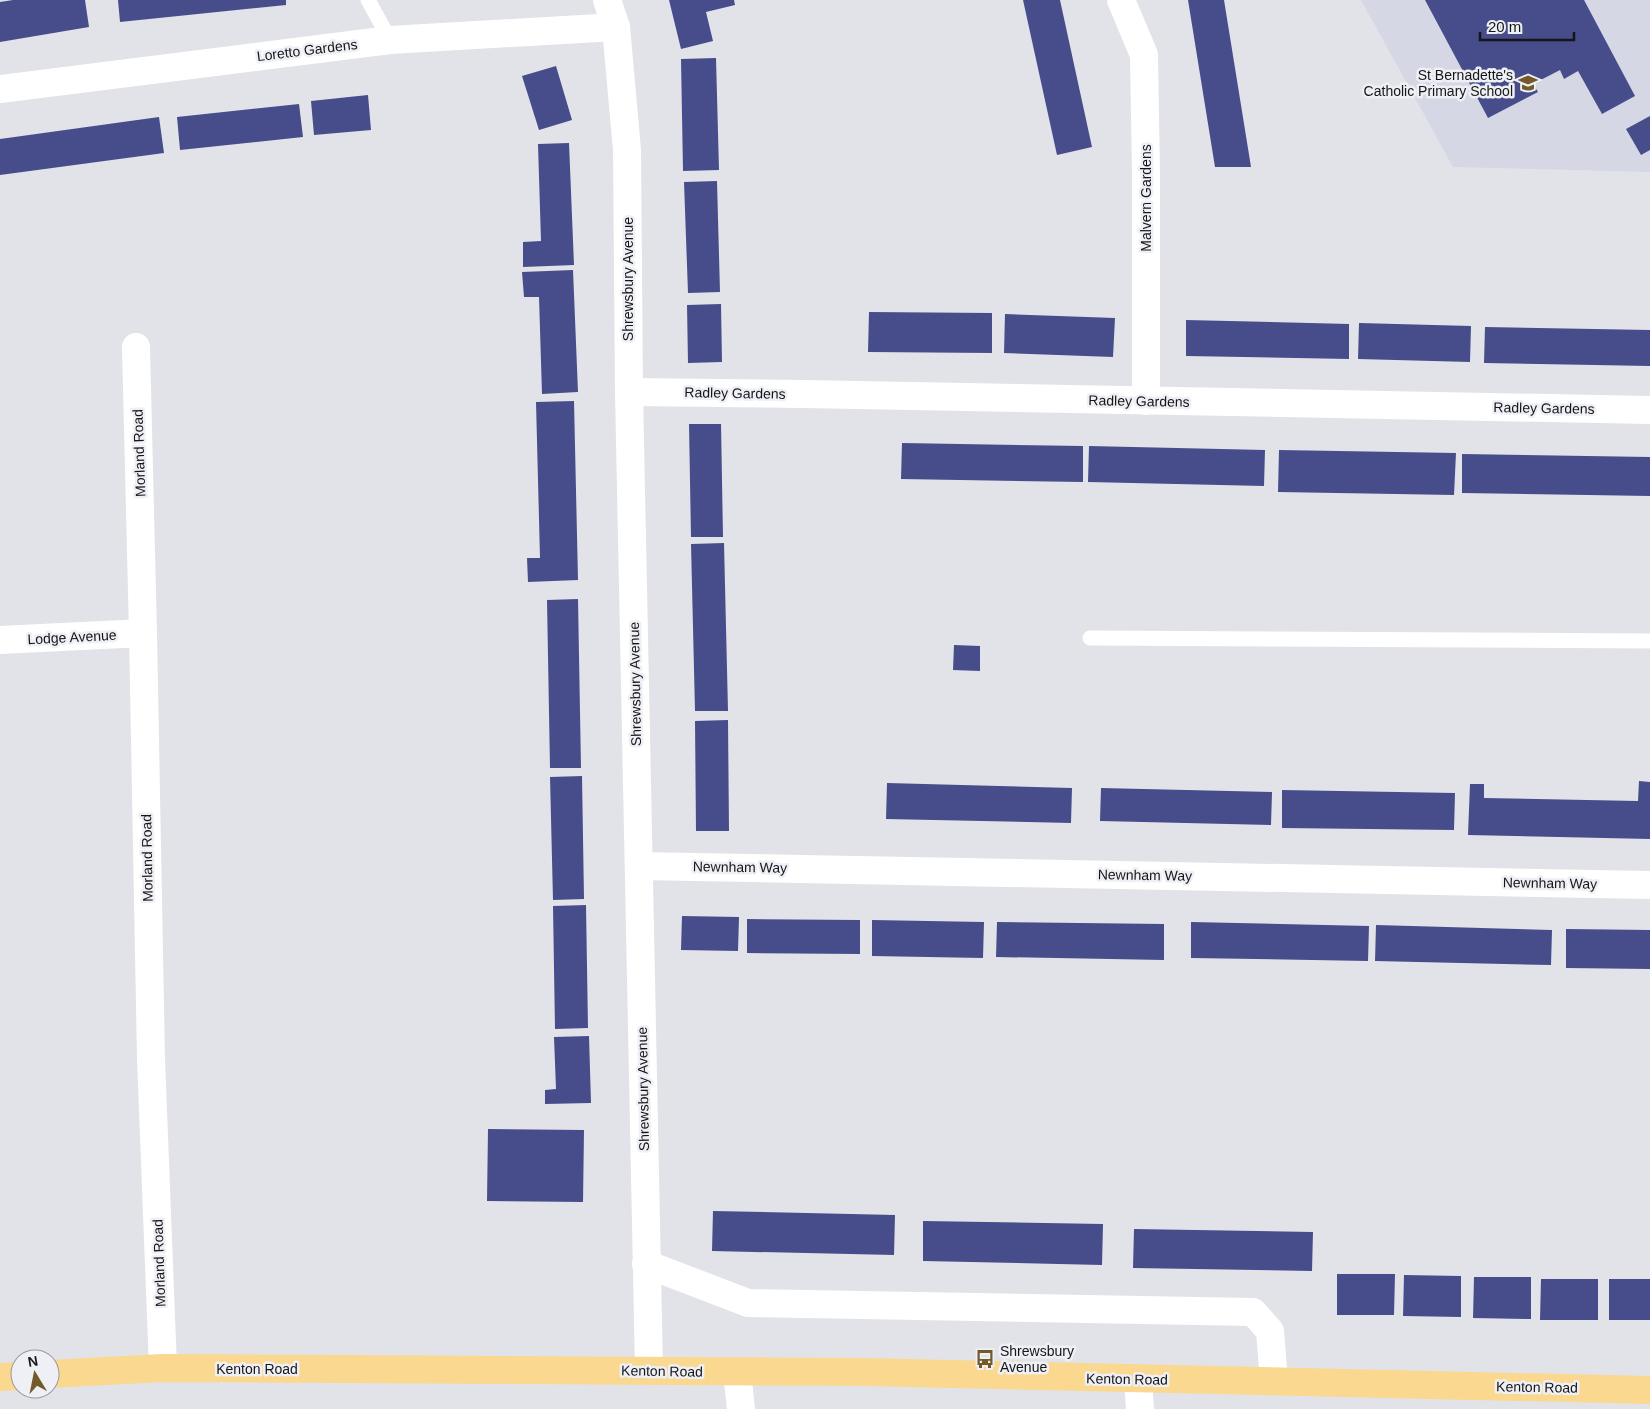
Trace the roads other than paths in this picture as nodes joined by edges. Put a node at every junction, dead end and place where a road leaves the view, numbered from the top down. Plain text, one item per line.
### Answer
1 (368, 0) edge
2 (607, 0) edge
3 (1121, 0) edge
4 (616, 28) junction
5 (390, 40) junction
6 (0, 89) edge
7 (136, 347) dead end
8 (629, 392) junction
9 (1146, 401) junction
10 (1650, 410) edge
11 (143, 633) junction
12 (1090, 638) dead end
13 (0, 640) edge
14 (1650, 641) edge
15 (639, 866) junction
16 (1650, 885) edge
17 (646, 1264) junction
18 (163, 1368) junction
19 (649, 1370) junction
20 (736, 1372) junction
21 (60, 1373) edge
22 (1138, 1379) junction
23 (1274, 1381) junction
24 (1650, 1390) edge
25 (741, 1409) edge
26 (1140, 1409) edge

1 - 5 lane
2 - 4 street, Shrewsbury Avenue
3 - 9 street, Malvern Gardens
4 - 5 street, Loretto Gardens
4 - 8 street, Shrewsbury Avenue
5 - 6 street, Loretto Gardens
7 - 11 street, Morland Road
8 - 9 street, Radley Gardens
8 - 15 street, Shrewsbury Avenue
9 - 10 street, Radley Gardens
11 - 13 street, Lodge Avenue
11 - 18 street, Morland Road
12 - 14 lane
15 - 16 street, Newnham Way
15 - 17 street, Shrewsbury Avenue
17 - 19 street, Shrewsbury Avenue
17 - 23 street
18 - 19 main road, Kenton Road
18 - 21 main road, Kenton Road
19 - 20 main road, Kenton Road
20 - 22 main road, Kenton Road
20 - 25 street
22 - 23 main road, Kenton Road
22 - 26 street
23 - 24 main road, Kenton Road

